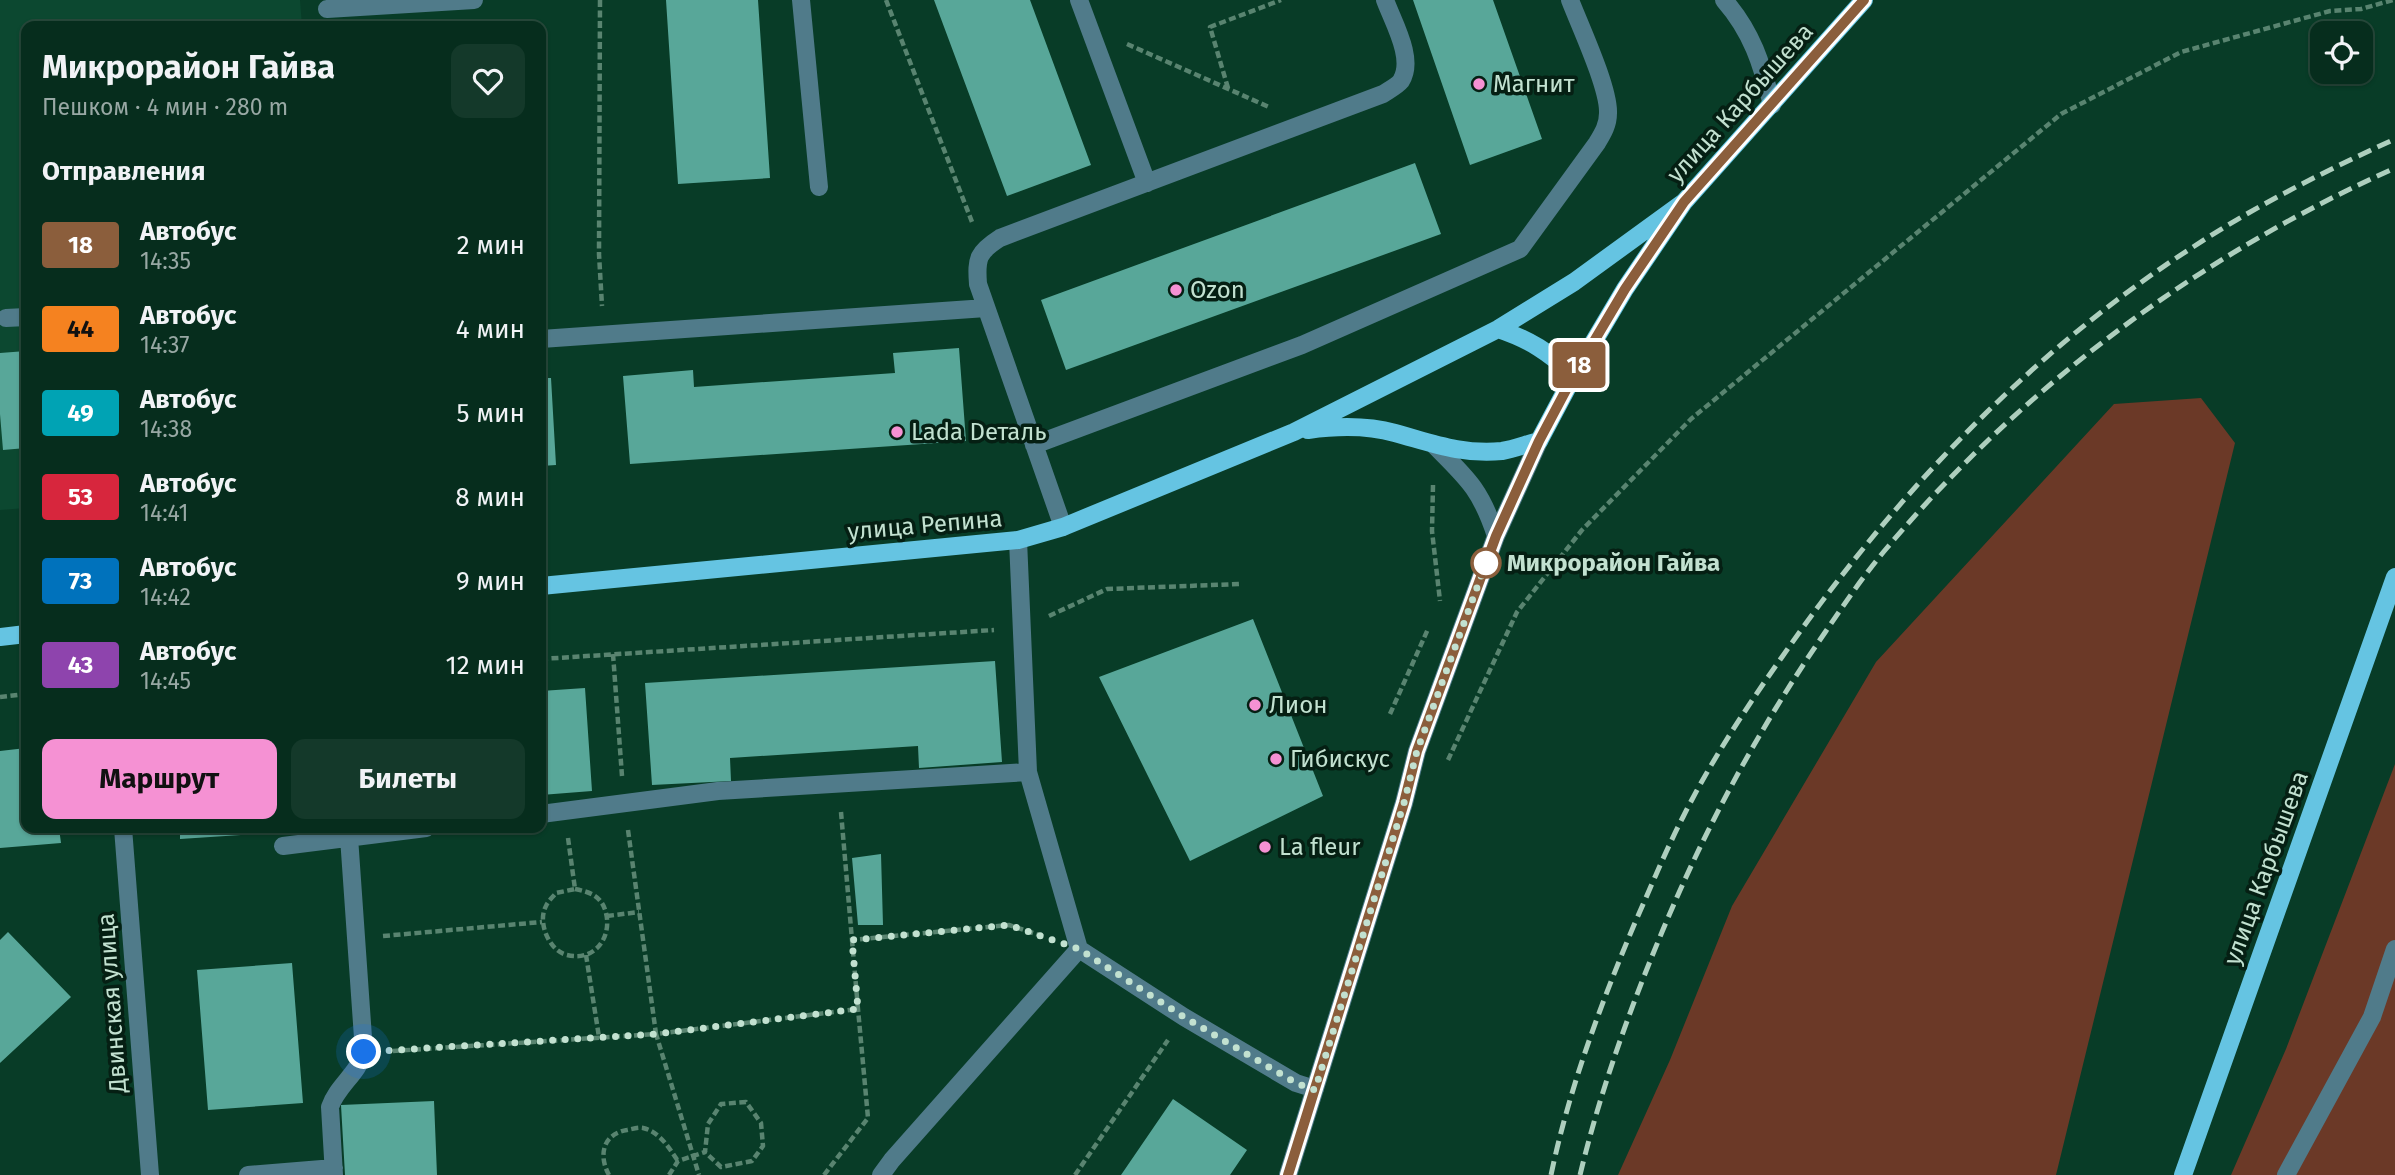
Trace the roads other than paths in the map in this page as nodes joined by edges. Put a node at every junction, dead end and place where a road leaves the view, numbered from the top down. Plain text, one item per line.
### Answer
1 (474, 0) edge
2 (801, 0) edge
3 (1079, 0) edge
4 (1385, 0) edge
5 (1570, 0) edge
6 (1724, 0) edge
7 (1864, 0) edge
8 (328, 12) edge
9 (1772, 105) junction
10 (1147, 183) junction
11 (819, 187) dead end
12 (1684, 202) junction
13 (986, 309) junction
14 (21, 317) edge
15 (6, 318) dead end
16 (1498, 329) junction
17 (546, 339) edge
18 (1574, 375) junction
19 (1294, 432) junction
20 (1539, 441) junction
21 (1034, 445) junction
22 (1435, 446) junction
23 (1063, 527) junction
24 (1496, 536) junction
25 (1018, 540) junction
26 (2395, 577) edge
27 (546, 586) edge
28 (21, 634) edge
29 (0, 636) edge
30 (1028, 772) junction
31 (546, 813) edge
32 (124, 833) edge
33 (383, 833) edge
34 (349, 837) junction
35 (283, 846) dead end
36 (1079, 949) junction
37 (2395, 949) edge
38 (1315, 1090) junction
39 (334, 1171) edge
40 (149, 1175) edge
41 (247, 1175) edge
42 (881, 1175) edge
43 (1288, 1175) edge
44 (2183, 1175) edge
45 (2286, 1175) edge

1 - 8 street
2 - 11 street
3 - 10 street
4 - 10 street
5 - 21 street
6 - 9 street
7 - 9 main road, улица Карбышева
9 - 12 main road, улица Карбышева
10 - 13 street
12 - 16 main road
12 - 18 main road, улица Карбышева
13 - 17 street
13 - 21 street
14 - 15 street
16 - 18 main road
16 - 19 main road
18 - 20 main road, улица Карбышева
19 - 22 main road
19 - 23 main road, улица Репина
20 - 22 main road
20 - 24 street, улица Карбышева
21 - 23 street
22 - 24 street
23 - 25 main road, улица Репина
24 - 38 street, улица Карбышева
25 - 27 main road, улица Репина
25 - 30 street
26 - 44 main road, улица Карбышева
28 - 29 main road
30 - 31 street
30 - 36 street
32 - 40 street, Двинская улица
33 - 34 street
34 - 35 street
34 - 39 street
36 - 38 street
36 - 42 street
37 - 45 street
38 - 43 street, улица Карбышева
39 - 41 street

